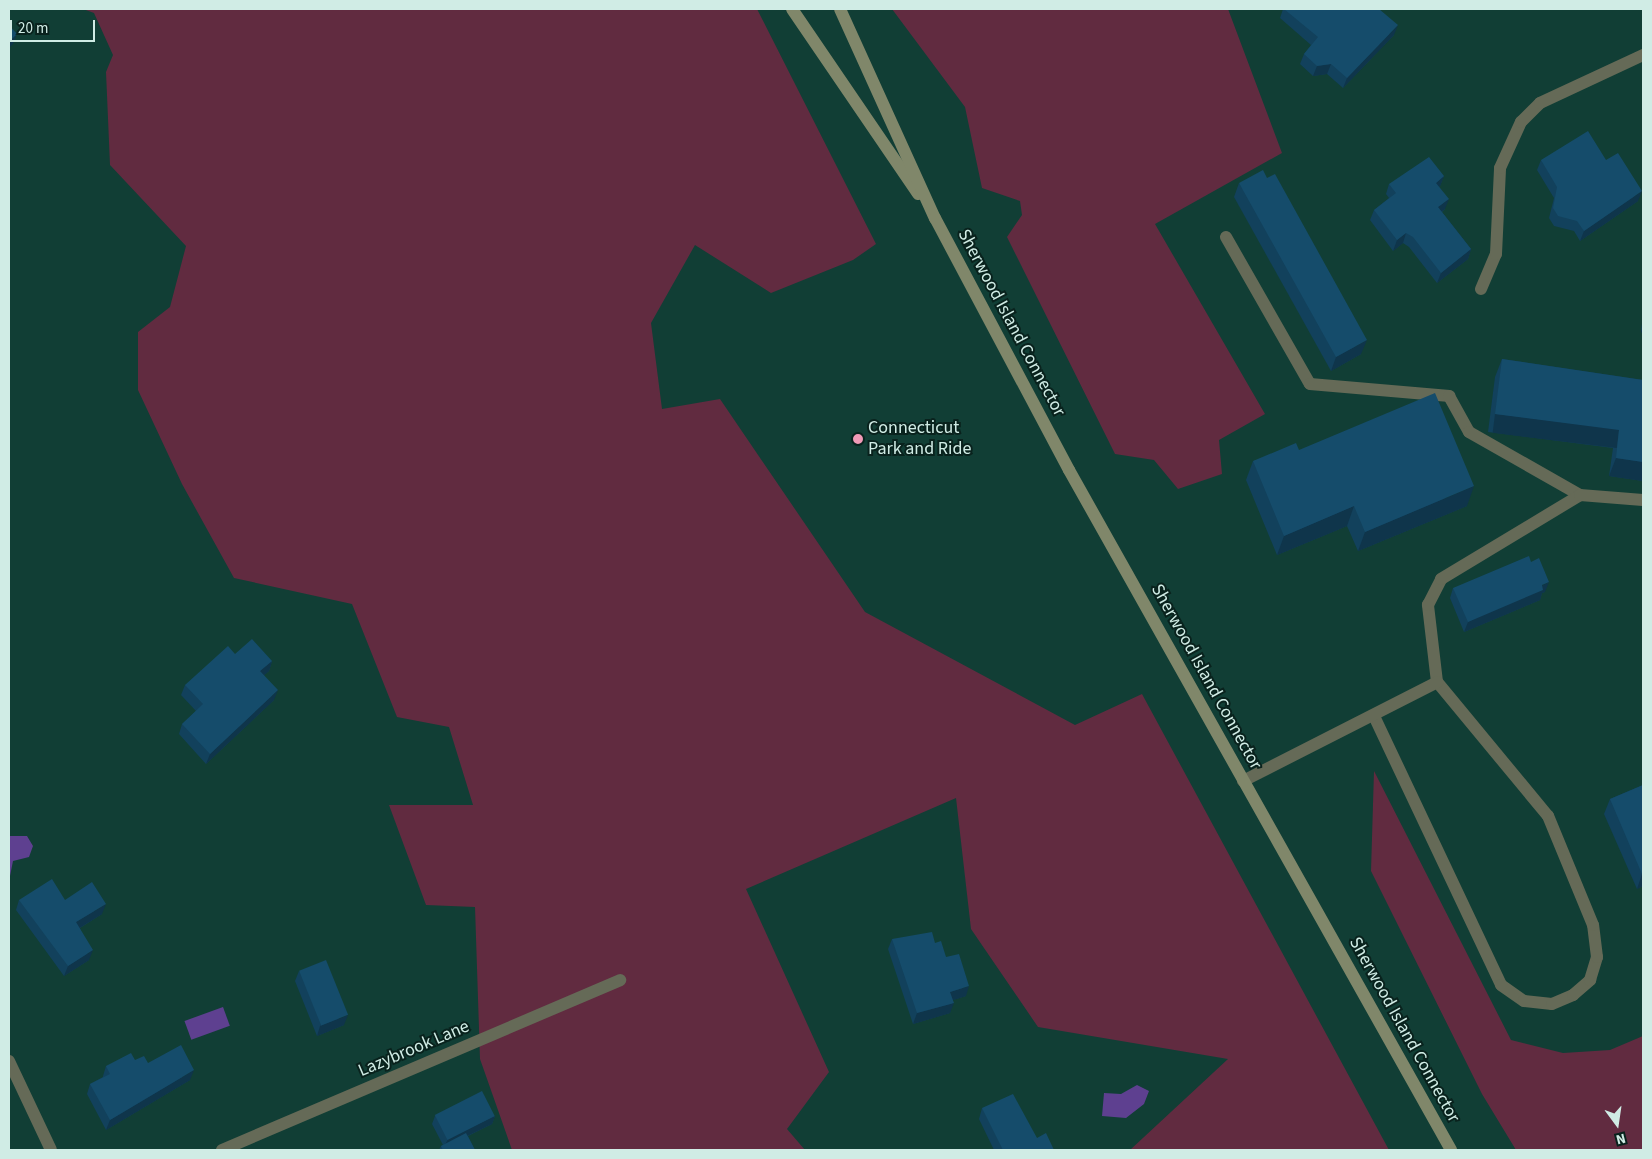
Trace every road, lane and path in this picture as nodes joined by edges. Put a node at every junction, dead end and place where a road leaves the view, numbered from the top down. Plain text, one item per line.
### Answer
1 (792, 9) edge
2 (840, 9) edge
3 (1643, 55) edge
4 (935, 218) junction
5 (1226, 237) dead end
6 (1481, 288) dead end
7 (1580, 495) junction
8 (1643, 500) edge
9 (1437, 682) junction
10 (1374, 716) junction
11 (1243, 780) junction
12 (620, 980) dead end
13 (9, 1061) edge
14 (51, 1150) edge
15 (222, 1150) edge
16 (1451, 1150) edge

1 - 4 main road, Sherwood Island Connector
2 - 4 main road, Sherwood Island Connector
3 - 6 street
4 - 11 main road, Sherwood Island Connector
5 - 7 street
7 - 8 street
7 - 9 street
9 - 10 street
9 - 10 street
10 - 11 street
11 - 16 main road, Sherwood Island Connector
12 - 15 street, Lazybrook Lane
13 - 14 street

